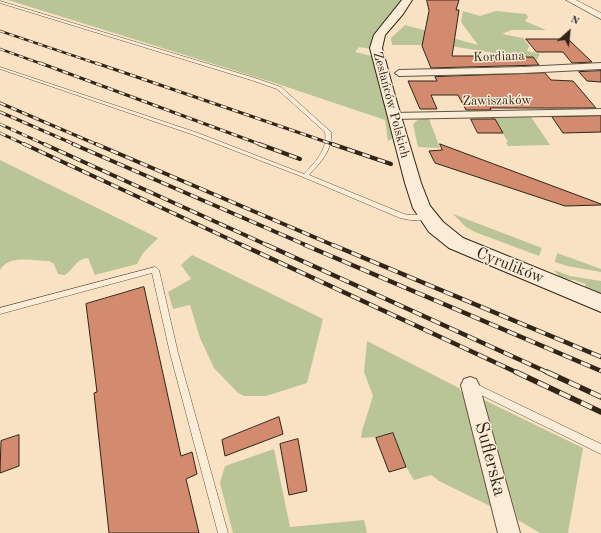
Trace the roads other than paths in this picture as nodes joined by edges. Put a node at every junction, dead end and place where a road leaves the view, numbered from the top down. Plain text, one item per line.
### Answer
1 (408, 0) edge
2 (570, 0) edge
3 (0, 2) edge
4 (601, 16) edge
5 (601, 66) edge
6 (0, 68) edge
7 (398, 73) dead end
8 (601, 112) edge
9 (393, 116) junction
10 (305, 176) junction
11 (428, 217) junction
12 (601, 303) edge
13 (0, 311) edge
14 (470, 385) joint
15 (601, 449) edge
16 (223, 533) edge
17 (509, 533) edge

1 - 9 main road, Zesłańców Polskich
2 - 4 street
3 - 10 lane
5 - 7 street, Kordiana
6 - 10 lane
8 - 9 street, Zawiszaków
9 - 11 main road, Zesłańców Polskich
10 - 11 lane
11 - 12 main road, Cyrulików
13 - 16 lane
14 - 15 lane
14 - 17 street, Suflerska

